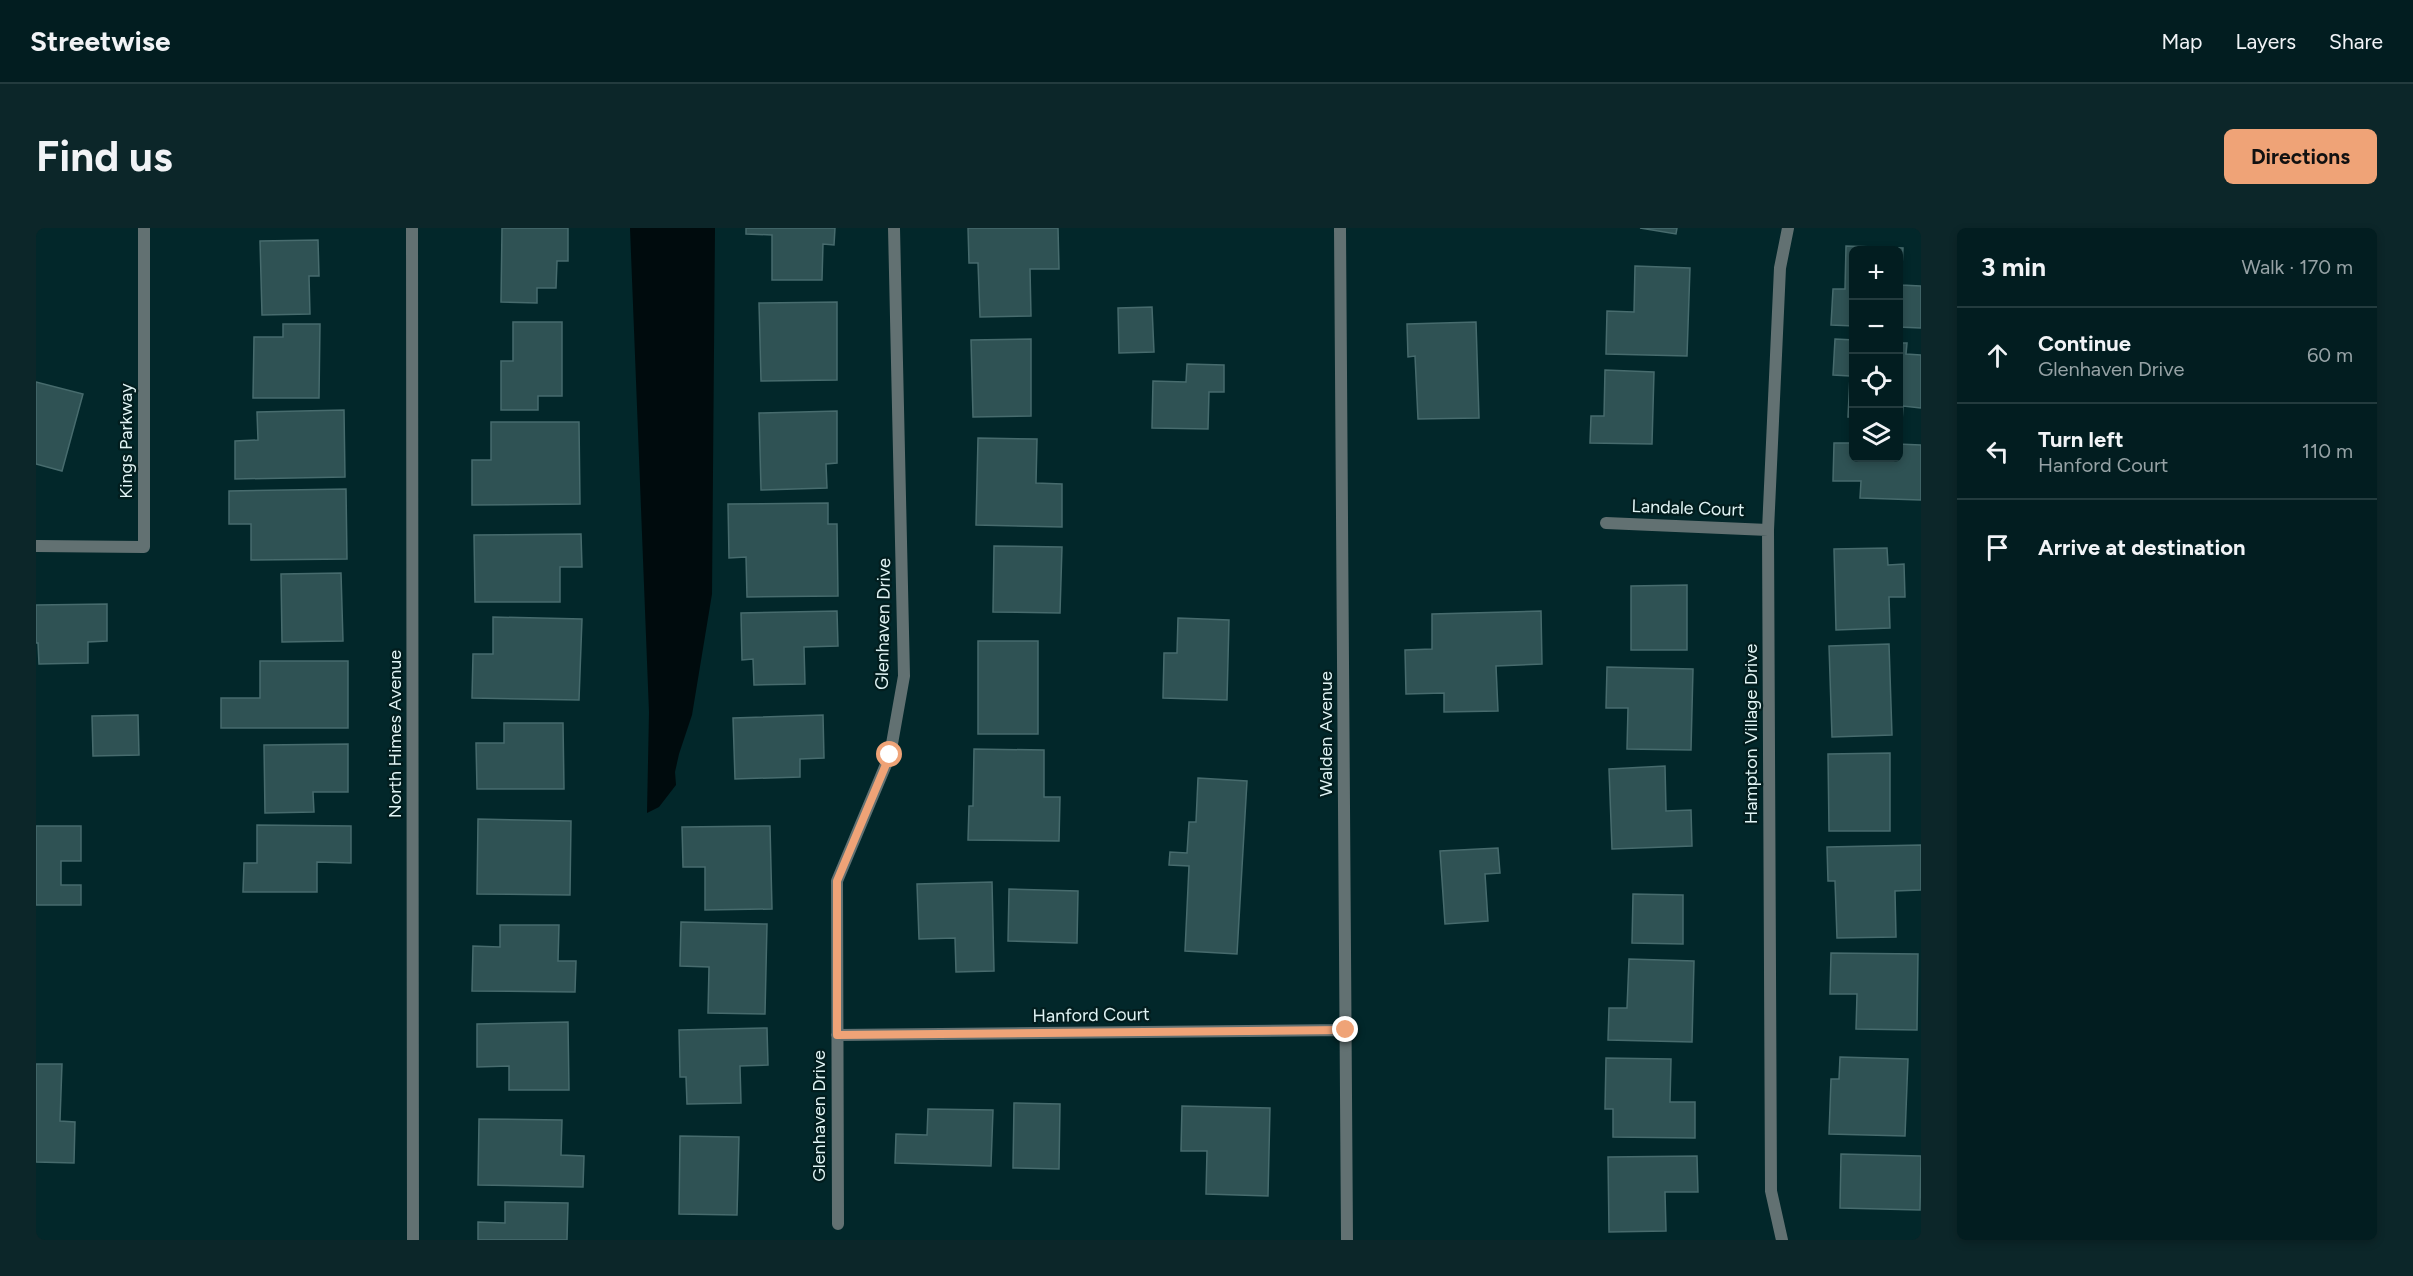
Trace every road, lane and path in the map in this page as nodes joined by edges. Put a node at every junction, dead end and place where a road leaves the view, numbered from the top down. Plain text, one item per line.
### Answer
1 (144, 228) edge
2 (412, 228) edge
3 (894, 228) edge
4 (1340, 228) edge
5 (1788, 228) edge
6 (1606, 523) dead end
7 (1768, 530) junction
8 (36, 546) edge
9 (1346, 1030) junction
10 (837, 1035) junction
11 (838, 1224) dead end
12 (413, 1240) edge
13 (1347, 1240) edge
14 (1782, 1240) edge

1 - 8 street, Kings Parkway
2 - 12 street, North Himes Avenue
3 - 10 street, Glenhaven Drive
4 - 9 street, Walden Avenue
5 - 7 street, Hampton Village Drive
6 - 7 street, Landale Court
7 - 14 street, Hampton Village Drive
9 - 10 street, Hanford Court
9 - 13 street, Walden Avenue
10 - 11 street, Glenhaven Drive

